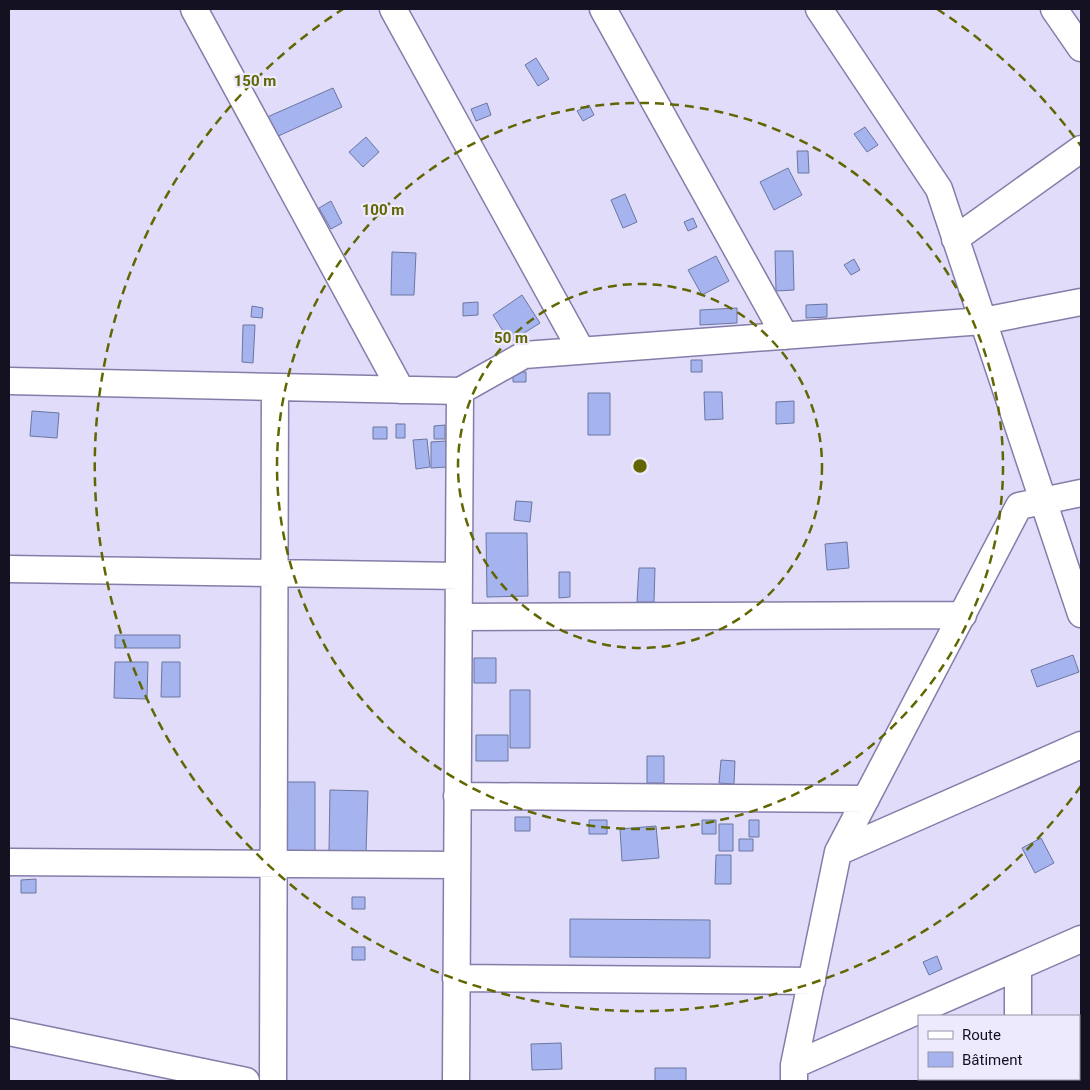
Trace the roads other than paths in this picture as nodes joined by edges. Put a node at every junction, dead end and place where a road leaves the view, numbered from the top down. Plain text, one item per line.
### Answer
1 (194, 9) edge
2 (393, 9) edge
3 (603, 9) edge
4 (819, 9) edge
5 (1054, 9) edge
6 (1081, 48) edge
7 (1081, 148) edge
8 (955, 239) junction
9 (1081, 302) edge
10 (983, 321) junction
11 (785, 336) junction
12 (581, 350) junction
13 (9, 382) edge
14 (275, 387) junction
15 (401, 390) junction
16 (460, 391) junction
17 (1081, 494) edge
18 (1044, 501) junction
19 (9, 569) edge
20 (275, 573) junction
21 (459, 576) junction
22 (1081, 614) edge
23 (963, 615) junction
24 (459, 617) junction
25 (1081, 745) edge
26 (457, 796) junction
27 (866, 799) junction
28 (838, 852) junction
29 (9, 862) edge
30 (274, 864) junction
31 (457, 865) junction
32 (1081, 939) edge
33 (1018, 967) junction
34 (456, 978) junction
35 (812, 981) junction
36 (1018, 1015) edge
37 (9, 1032) edge
38 (794, 1073) edge
39 (246, 1081) edge
40 (273, 1081) edge
41 (456, 1081) edge

1 - 15 street
2 - 12 street
3 - 11 street
4 - 8 street
5 - 6 street
7 - 8 street
8 - 10 street
9 - 10 street
10 - 11 street
10 - 18 street
11 - 12 street
12 - 16 street
13 - 14 street
14 - 15 street
14 - 20 street
15 - 16 street
16 - 21 street
17 - 18 street
18 - 22 street
18 - 23 street
19 - 20 street
20 - 21 street
20 - 30 street
21 - 24 street
23 - 24 street
23 - 27 street
24 - 26 street
25 - 28 street
26 - 27 street
26 - 31 street
27 - 28 street
28 - 35 street
29 - 30 street
30 - 31 street
30 - 40 street
31 - 34 street
32 - 33 street
33 - 36 street
33 - 38 street
34 - 35 street
34 - 41 street
35 - 38 street
37 - 39 street

